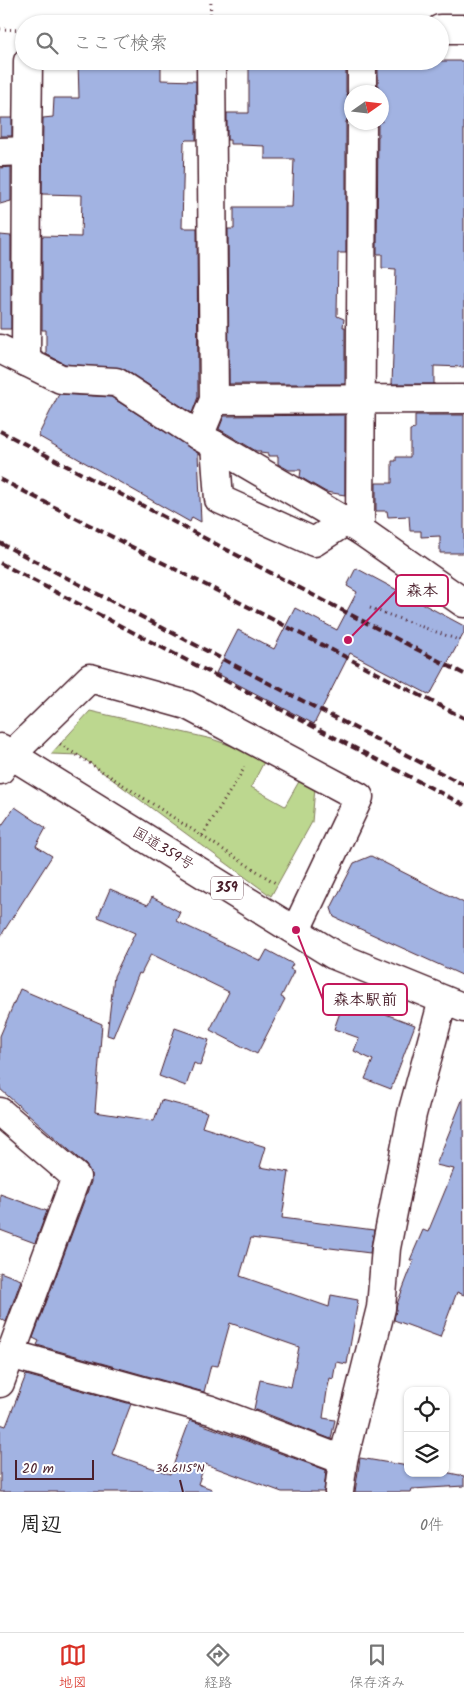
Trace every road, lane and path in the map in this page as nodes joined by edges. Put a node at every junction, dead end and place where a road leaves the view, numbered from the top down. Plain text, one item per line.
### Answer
1 (210, 0) edge
2 (210, 15) edge
3 (449, 28) edge
4 (0, 29) edge
5 (464, 29) edge
6 (15, 30) edge
7 (28, 70) edge
8 (210, 70) edge
9 (362, 70) edge
10 (362, 85) edge
11 (362, 130) edge
12 (27, 151) junction
13 (0, 152) edge
14 (0, 350) edge
15 (26, 362) junction
16 (362, 399) junction
17 (464, 399) edge
18 (214, 400) junction
19 (207, 441) junction
20 (353, 526) junction
21 (464, 603) edge
22 (370, 608) dead end
23 (464, 642) edge
24 (60, 744) dead end
25 (3, 758) edge
26 (249, 762) dead end
27 (202, 836) junction
28 (277, 884) dead end
29 (296, 930) junction
30 (454, 1004) edge
31 (0, 1112) edge
32 (10, 1354) junction
33 (0, 1383) edge
34 (343, 1460) junction
35 (339, 1492) edge

1 - 2 path
3 - 5 main road
4 - 6 path
7 - 12 main road
8 - 18 main road
9 - 10 main road
11 - 16 main road
12 - 13 main road
12 - 15 main road
14 - 15 main road
15 - 19 main road
16 - 17 main road
16 - 18 main road
16 - 20 main road
18 - 19 main road
19 - 20 main road
19 - 20 main road
20 - 21 main road
22 - 23 path
24 - 27 path
25 - 29 main road, 国道359号 / 359
25 - 29 main road
26 - 27 path
27 - 28 path
29 - 30 main road, 国道359号 / 359
30 - 34 main road
31 - 32 main road
32 - 33 main road
32 - 34 main road
34 - 35 main road

